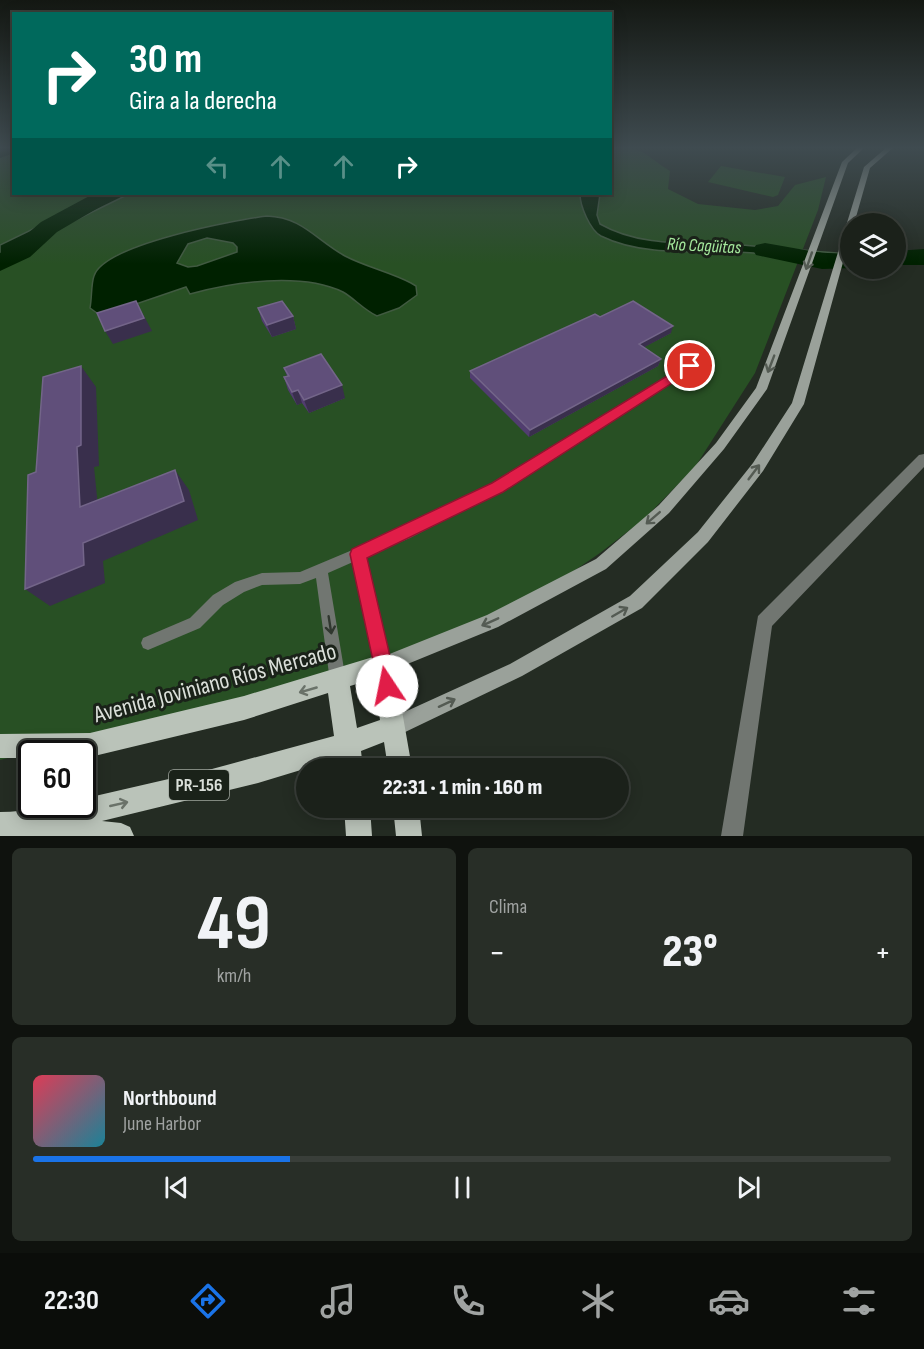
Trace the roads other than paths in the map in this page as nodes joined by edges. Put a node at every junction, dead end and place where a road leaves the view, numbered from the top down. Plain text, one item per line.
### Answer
1 (836, 186) edge
2 (861, 186) edge
3 (690, 366) dead end
4 (924, 459) edge
5 (358, 554) junction
6 (321, 569) junction
7 (148, 643) dead end
8 (383, 665) junction
9 (338, 681) junction
10 (394, 727) junction
11 (0, 746) edge
12 (349, 757) edge
13 (399, 758) edge
14 (358, 818) edge
15 (407, 818) edge
16 (0, 825) edge
17 (26, 825) junction
18 (121, 836) edge
19 (359, 836) edge
20 (409, 836) edge
21 (732, 836) edge

1 -> 8 main road, Avenida Joviniano Ríos Mercado
10 -> 2 main road, PR-156
3 - 5 lane
4 - 21 street
5 - 6 lane
5 - 8 lane
6 - 7 lane
6 -> 9 lane
8 - 9 main road, Avenida Joviniano Ríos Mercado
8 - 10 main road
9 -> 11 main road, Avenida Joviniano Ríos Mercado
9 - 12 main road
10 - 12 main road, PR-156
10 - 13 main road
17 -> 12 main road, PR-156
14 - 19 main road
15 - 20 main road
16 - 17 main road, PR-156
17 - 18 main road

